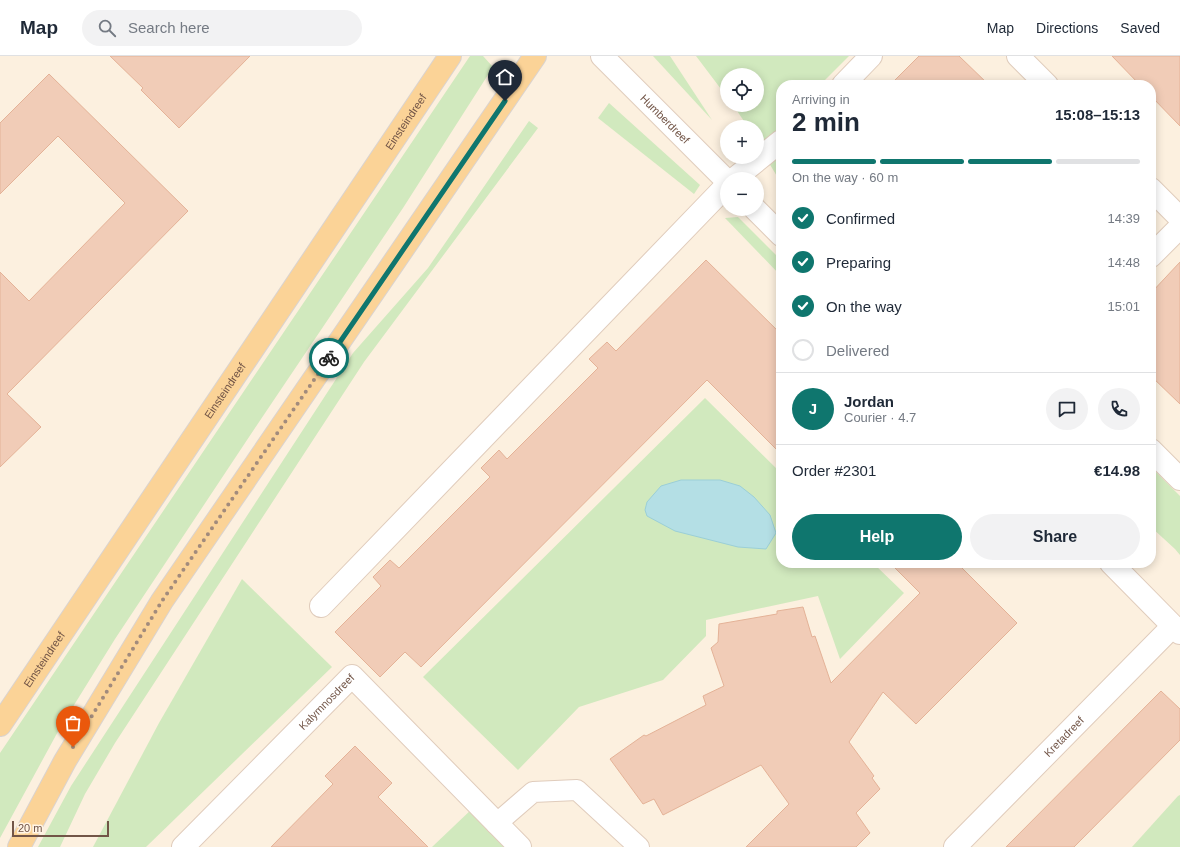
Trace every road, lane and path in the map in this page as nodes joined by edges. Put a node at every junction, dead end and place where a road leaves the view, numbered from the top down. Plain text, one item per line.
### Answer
1 (450, 56) edge
2 (535, 56) edge
3 (602, 56) edge
4 (872, 56) edge
5 (1018, 56) edge
6 (848, 80) edge
7 (1042, 80) edge
8 (776, 145) edge
9 (743, 172) edge
10 (720, 175) edge
11 (720, 192) edge
12 (1156, 194) edge
13 (762, 216) edge
14 (1180, 218) edge
15 (1180, 227) edge
16 (776, 230) edge
17 (1156, 251) edge
18 (1156, 455) edge
19 (1180, 479) edge
20 (1115, 568) edge
21 (321, 606) dead end
22 (1177, 630) edge
23 (0, 725) edge
24 (496, 824) junction
25 (19, 847) edge
26 (183, 847) edge
27 (520, 847) edge
28 (639, 847) edge
29 (955, 847) edge

1 - 23 main road, Einsteindreef
2 - 25 main road
3 - 10 street, Humberdreef
4 - 6 street
5 - 7 street
8 - 9 street
11 - 21 street
12 - 14 street
13 - 16 street
15 - 17 street
18 - 19 street
20 - 22 street
22 - 29 street, Kretadreef
24 - 26 street, Kalymnosdreef
24 - 27 street, Kalymnosdreef
24 - 28 lane

